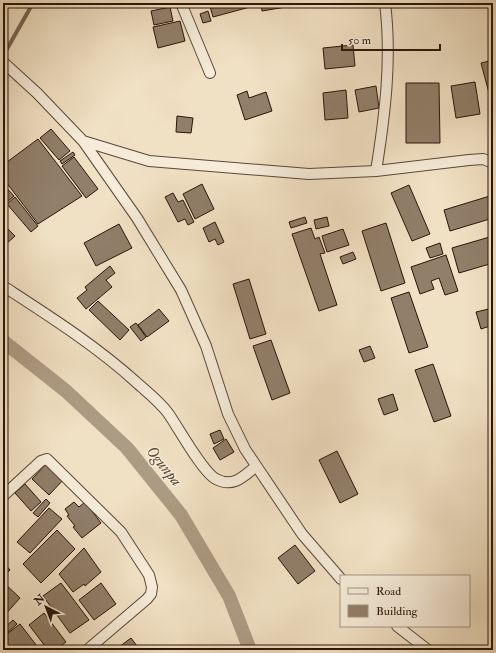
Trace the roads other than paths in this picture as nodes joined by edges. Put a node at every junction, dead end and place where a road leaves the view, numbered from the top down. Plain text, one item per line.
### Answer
1 (182, 3) edge
2 (385, 3) edge
3 (3, 62) edge
4 (210, 73) dead end
5 (83, 141) junction
6 (493, 163) edge
7 (376, 171) junction
8 (3, 286) edge
9 (256, 466) junction
10 (3, 496) edge
11 (340, 578) edge
12 (398, 627) edge
13 (87, 650) edge
14 (428, 650) edge

1 - 4 street
2 - 7 street
3 - 5 street
5 - 7 street
5 - 9 street
6 - 7 street
8 - 9 street
9 - 11 street
10 - 13 street
12 - 14 street

